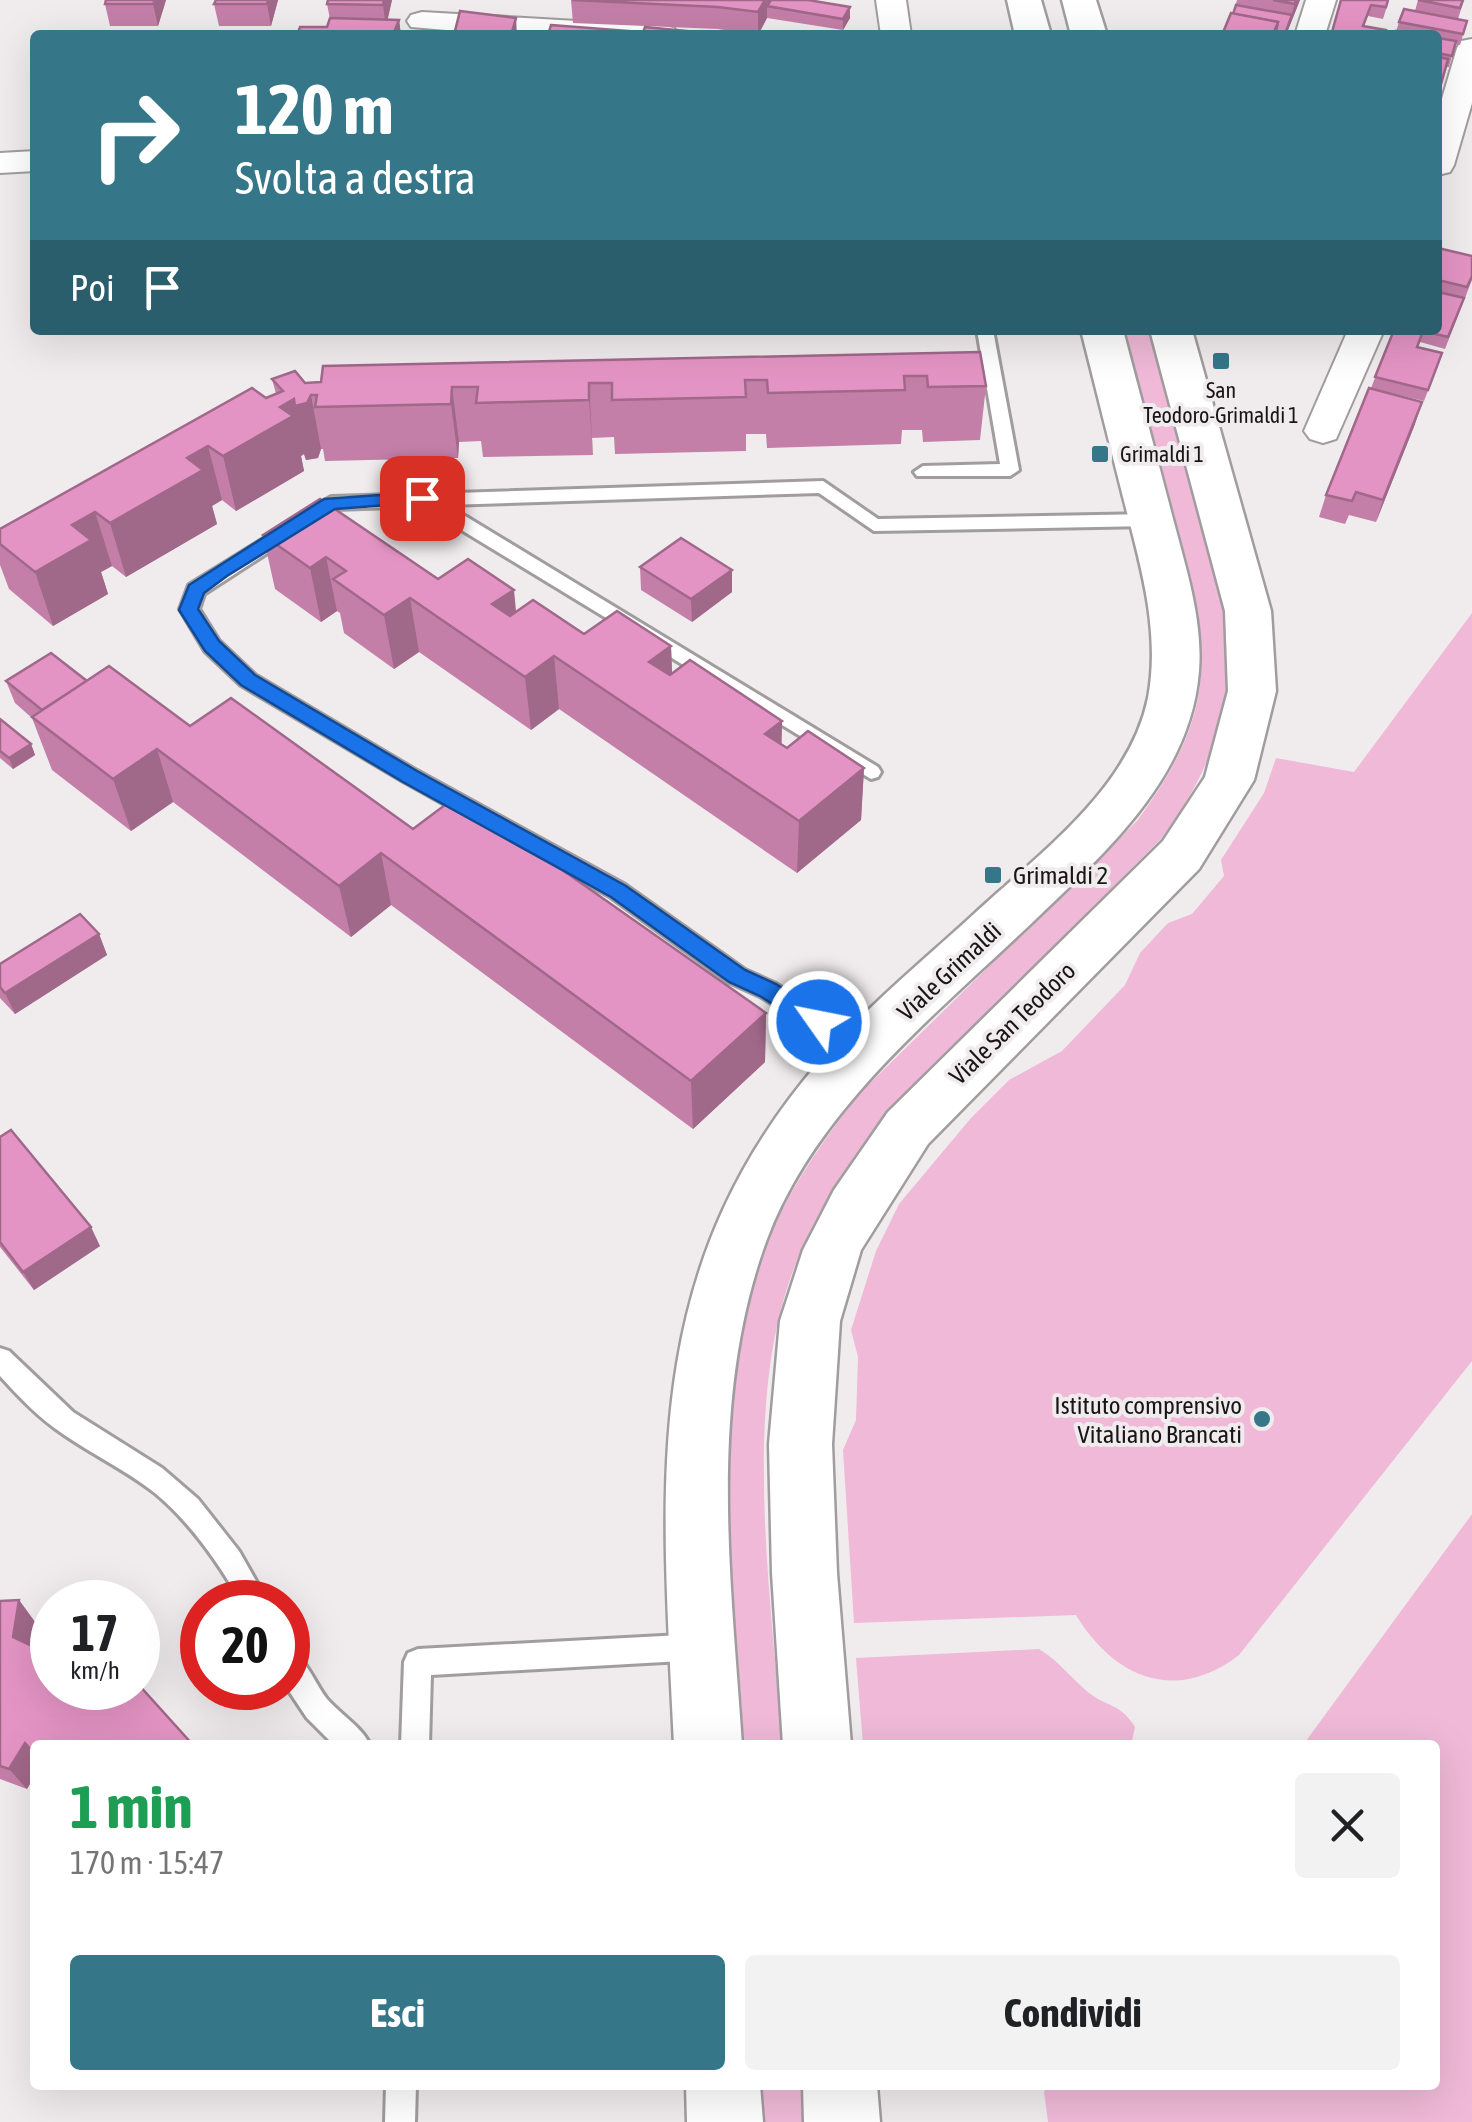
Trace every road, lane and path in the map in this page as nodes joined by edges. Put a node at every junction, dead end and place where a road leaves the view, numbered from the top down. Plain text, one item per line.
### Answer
1 (891, 0) edge
2 (1024, 0) edge
3 (1079, 0) edge
4 (1321, 0) edge
5 (423, 18) edge
6 (592, 30) edge
7 (895, 30) edge
8 (1032, 30) edge
9 (1088, 30) edge
10 (1312, 30) edge
11 (1472, 48) edge
12 (1442, 151) edge
13 (30, 161) edge
14 (0, 163) edge
15 (986, 335) edge
16 (1103, 335) edge
17 (1171, 335) edge
18 (1364, 335) edge
19 (1323, 431) dead end
20 (924, 472) dead end
21 (422, 498) junction
22 (1152, 520) junction
23 (872, 772) dead end
24 (864, 1051) junction
25 (0, 1359) edge
26 (242, 1580) edge
27 (703, 1646) junction
28 (310, 1700) edge
29 (349, 1740) edge
30 (415, 1740) edge
31 (708, 1740) edge
32 (817, 1740) edge
33 (402, 2090) edge
34 (723, 2090) edge
35 (840, 2090) edge
36 (400, 2122) edge
37 (724, 2122) edge
38 (842, 2122) edge

1 - 7 street
2 - 8 main road
3 - 9 main road
4 - 10 street
5 - 6 street
11 - 12 street
13 - 14 street
15 - 20 lane
16 - 22 main road, Viale Grimaldi
17 - 32 main road, Viale San Teodoro
18 - 19 street
21 - 22 lane
21 - 23 lane
21 - 24 lane
22 - 24 main road, Viale Grimaldi
24 - 27 main road, Viale Grimaldi
25 - 26 lane
27 - 30 lane
27 - 31 main road, Viale Grimaldi
28 - 29 lane
33 - 36 lane
34 - 37 main road
35 - 38 main road

